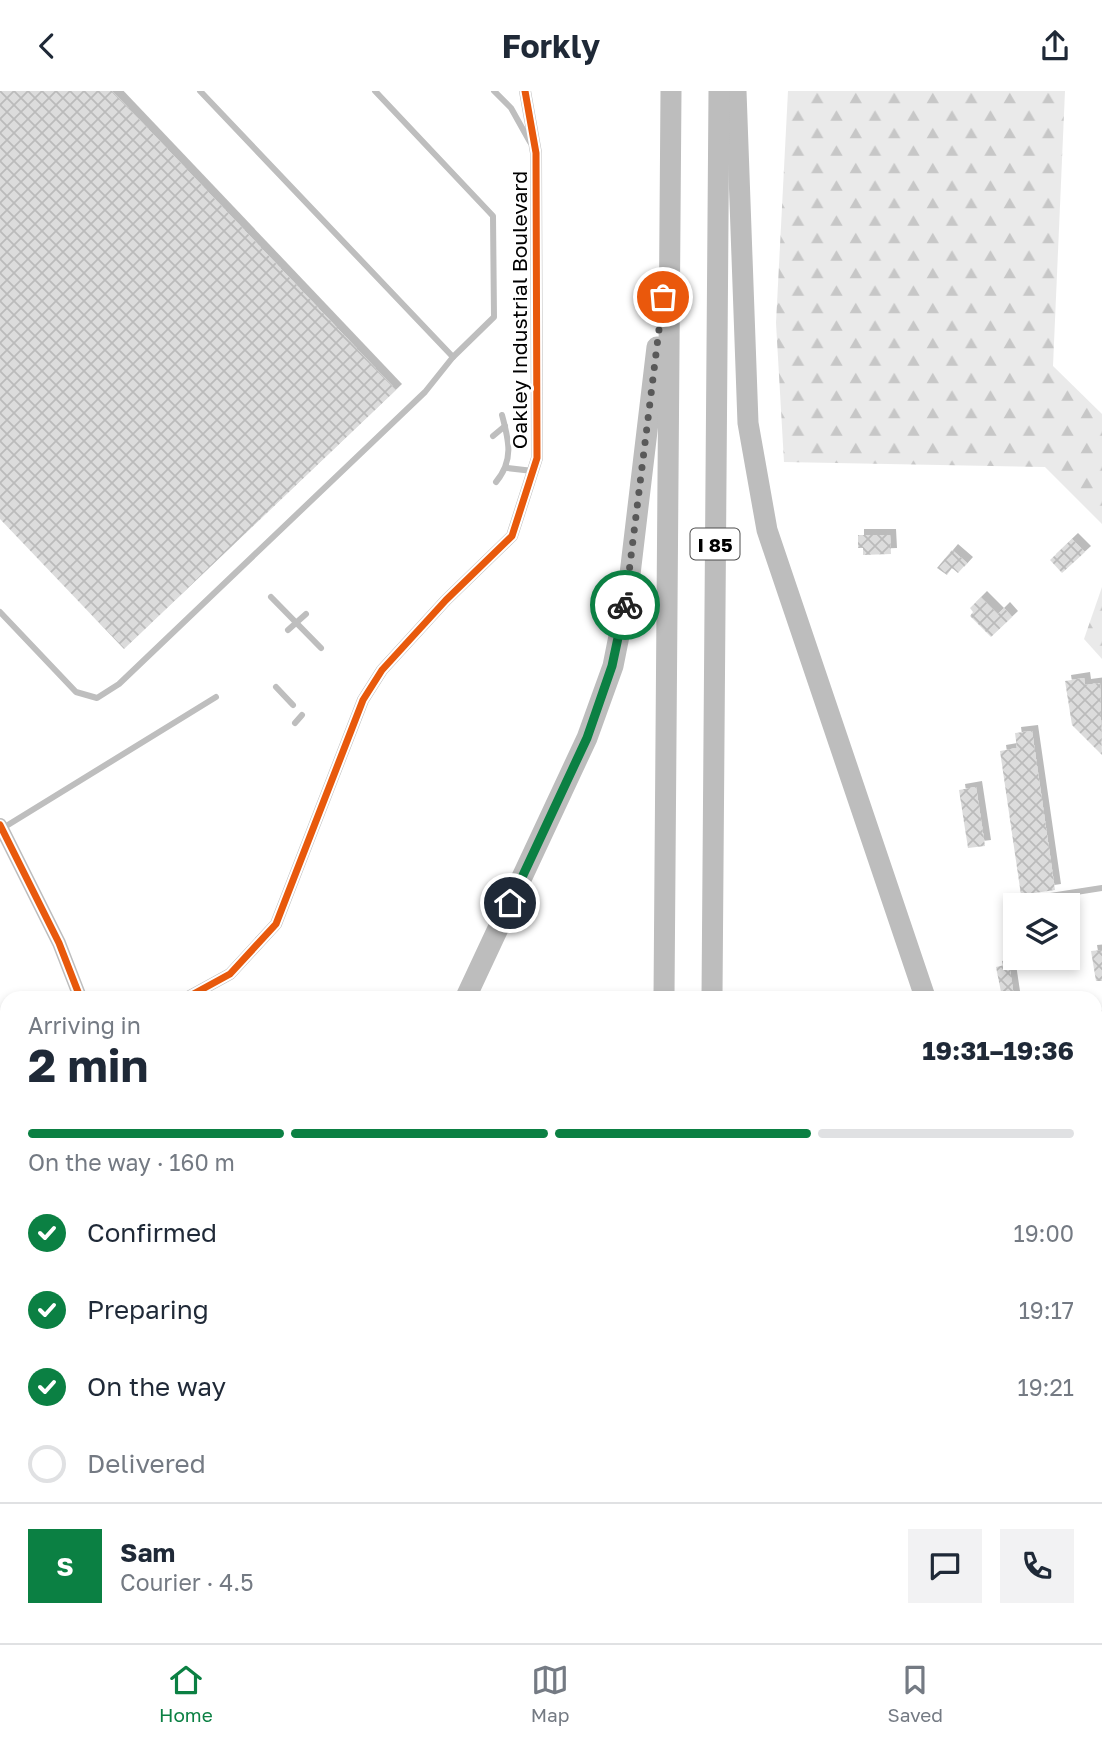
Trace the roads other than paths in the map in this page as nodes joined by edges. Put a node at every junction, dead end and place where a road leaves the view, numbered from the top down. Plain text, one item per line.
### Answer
1 (200, 91) edge
2 (374, 91) edge
3 (494, 91) edge
4 (526, 91) edge
5 (671, 91) edge
6 (719, 91) edge
7 (736, 91) edge
8 (536, 153) junction
9 (670, 244) junction
10 (453, 357) junction
11 (502, 415) dead end
12 (505, 426) junction
13 (492, 436) dead end
14 (507, 468) junction
15 (533, 471) junction
16 (496, 482) dead end
17 (271, 597) dead end
18 (0, 612) edge
19 (306, 614) dead end
20 (296, 623) junction
21 (288, 630) dead end
22 (321, 648) dead end
23 (276, 687) dead end
24 (216, 697) dead end
25 (293, 705) dead end
26 (302, 715) dead end
27 (295, 723) dead end
28 (1, 828) edge
29 (1102, 888) edge
30 (1070, 893) edge
31 (78, 991) edge
32 (199, 991) edge
33 (469, 991) edge
34 (664, 991) edge
35 (712, 991) edge
36 (923, 991) edge
37 (1102, 1170) edge
38 (1102, 1186) edge

1 - 10 lane
2 - 10 lane
3 - 8 lane
4 - 8 street, Oakley Industrial Boulevard
5 - 9 highway, I 85
6 - 35 highway, I 85
7 - 36 highway
8 - 15 street, Oakley Industrial Boulevard
9 - 33 highway
9 - 34 highway, I 85
10 - 18 lane
11 - 12 lane
12 - 13 lane
12 - 14 lane
14 - 15 lane
14 - 16 lane
15 - 32 street, Oakley Industrial Boulevard
17 - 20 lane
19 - 20 lane
20 - 21 lane
20 - 22 lane
23 - 25 lane
24 - 28 lane
26 - 27 lane
28 - 31 street
29 - 30 lane
37 - 38 lane

